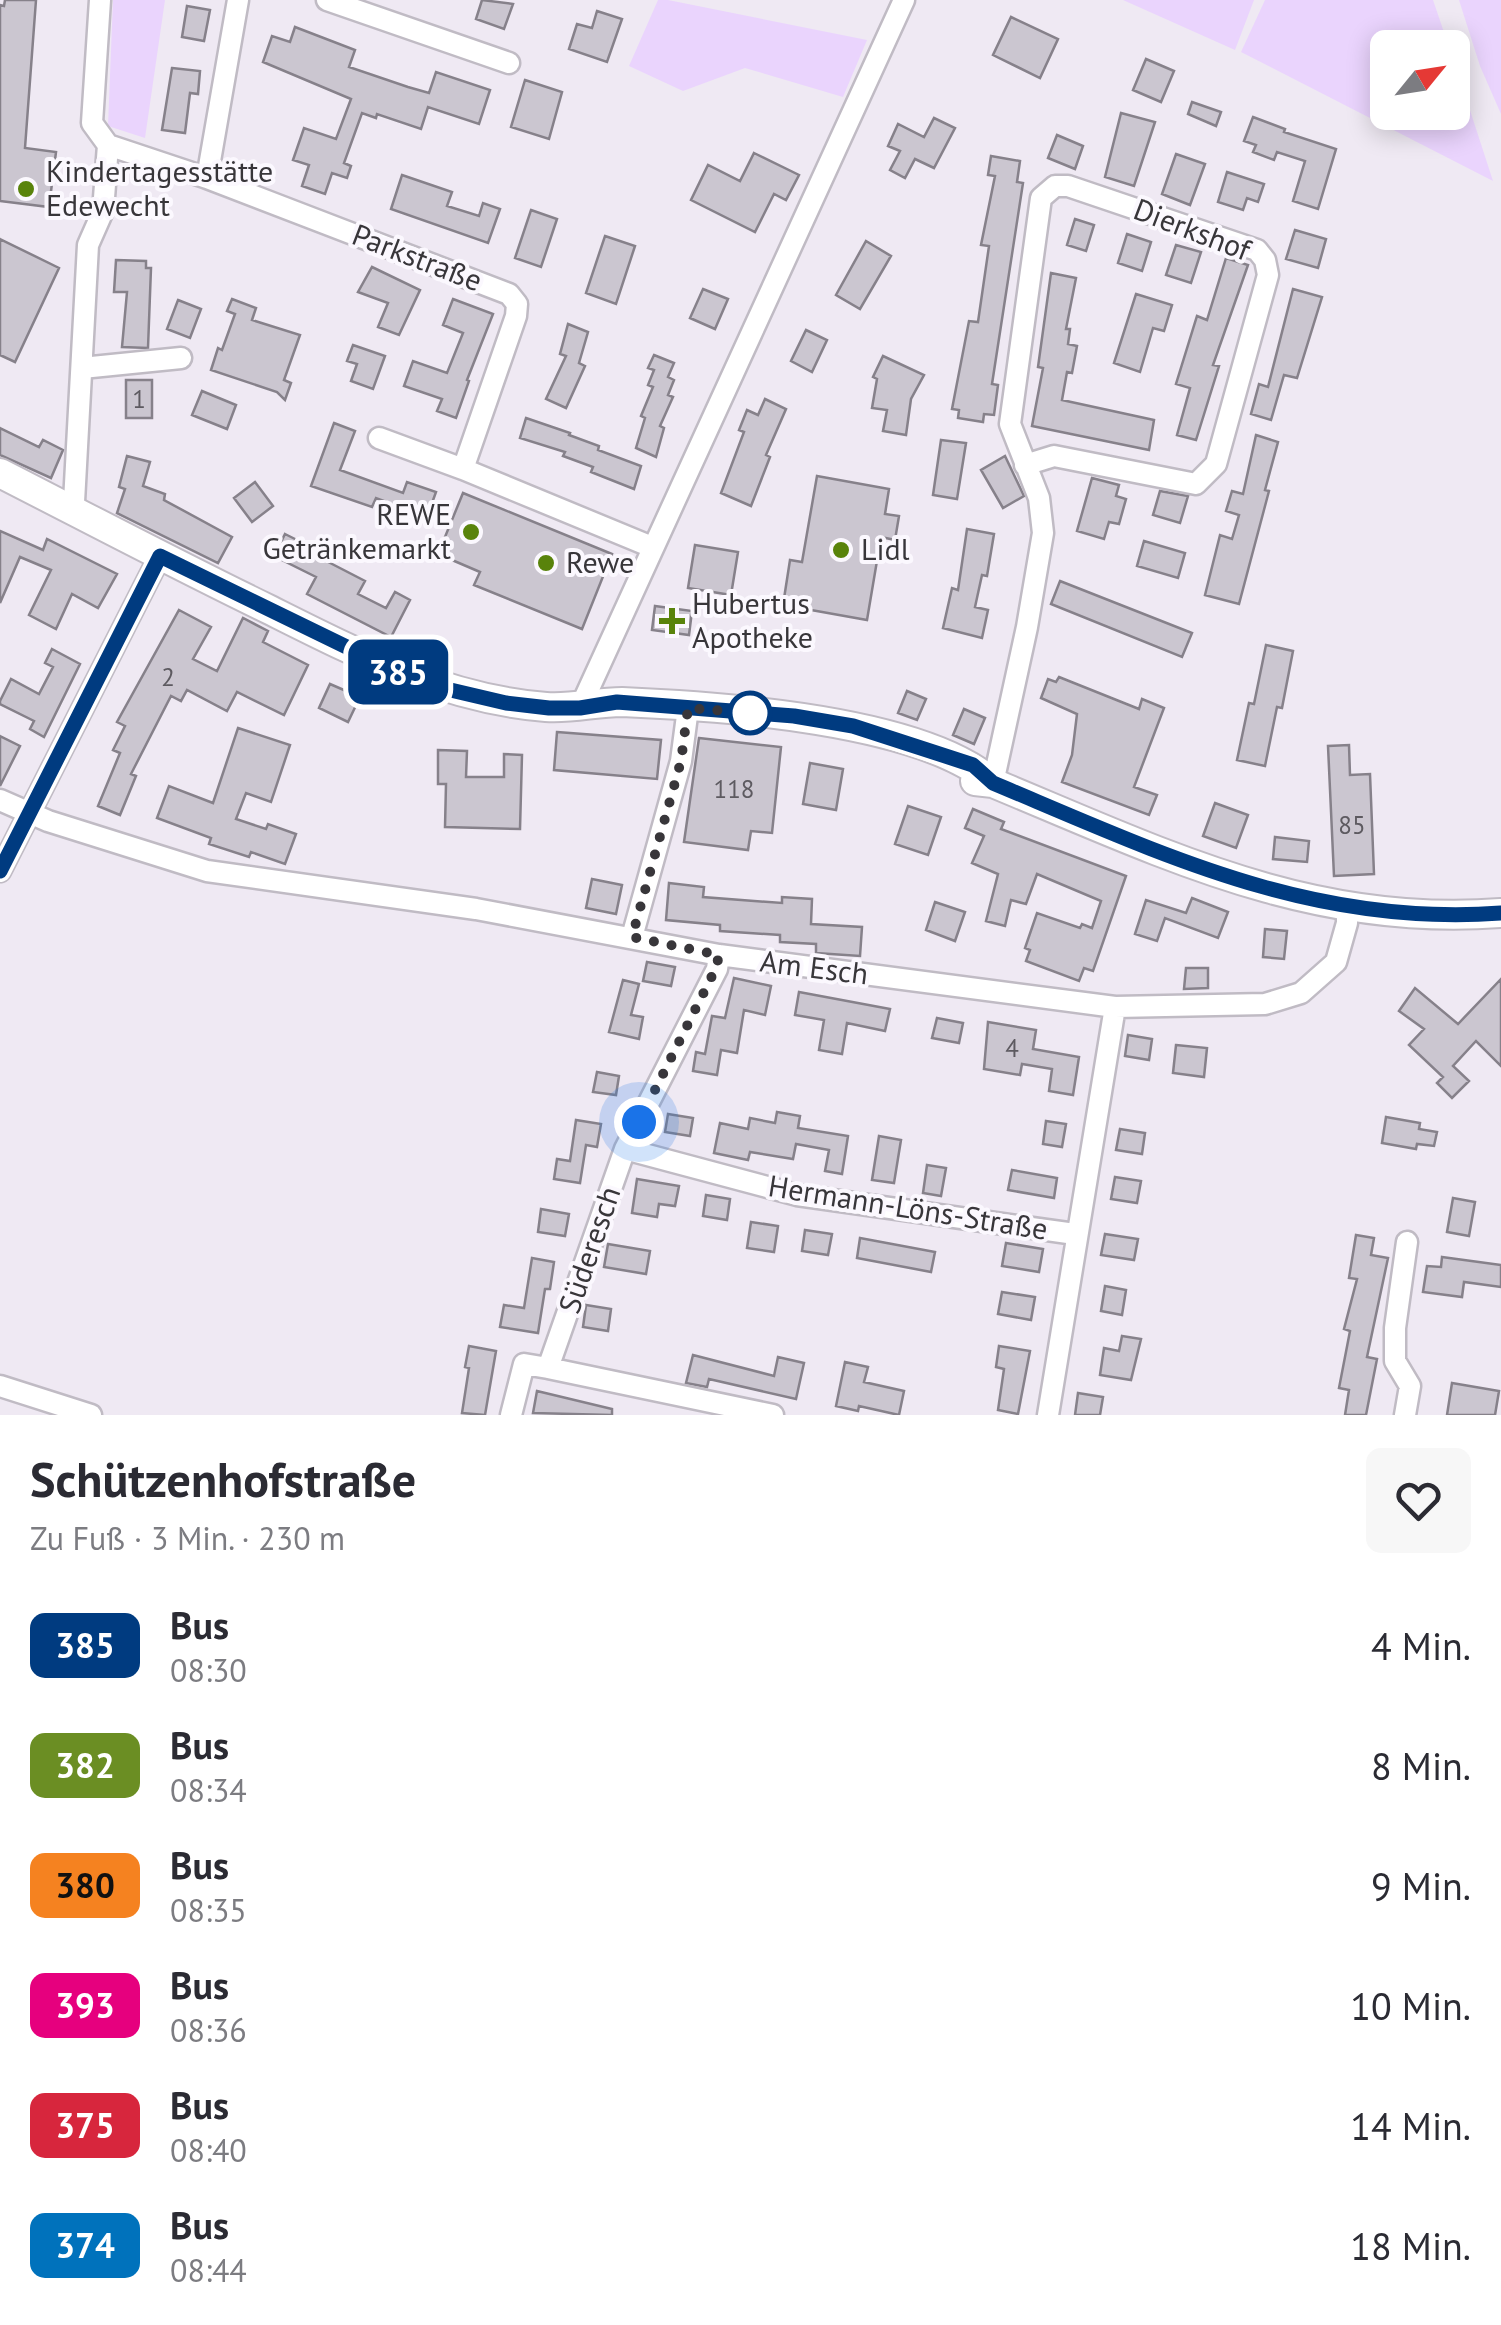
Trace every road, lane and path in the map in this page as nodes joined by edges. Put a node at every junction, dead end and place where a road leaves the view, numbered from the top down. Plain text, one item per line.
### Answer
1 (100, 0) edge
2 (238, 0) edge
3 (327, 0) edge
4 (904, 0) edge
5 (509, 63) dead end
6 (108, 144) junction
7 (207, 178) junction
8 (181, 358) dead end
9 (82, 368) junction
10 (378, 438) dead end
11 (1025, 465) junction
12 (463, 469) junction
13 (0, 474) edge
14 (70, 510) junction
15 (652, 547) junction
16 (160, 556) junction
17 (580, 708) junction
18 (687, 715) junction
19 (993, 783) junction
20 (0, 800) edge
21 (29, 814) junction
22 (0, 871) edge
23 (1347, 907) junction
24 (1501, 913) edge
25 (632, 937) junction
26 (719, 955) junction
27 (1115, 1008) junction
28 (625, 1148) junction
29 (1076, 1234) junction
30 (1407, 1242) dead end
31 (548, 1368) junction
32 (0, 1386) edge
33 (91, 1415) edge
34 (511, 1415) edge
35 (773, 1415) edge
36 (1048, 1415) edge
37 (1405, 1415) edge

1 - 6 street
2 - 7 street
3 - 5 street
4 - 15 street
6 - 7 street, Parkstraße
6 - 9 street
7 - 12 street, Parkstraße
8 - 9 street
9 - 14 street
10 - 12 street
11 - 11 street, Dierkshof
11 - 19 street, Dierkshof
12 - 15 street
13 - 14 main road
14 - 16 main road
15 - 17 street
16 - 17 main road
16 - 21 street
17 - 18 main road
18 - 19 main road
18 - 25 street
19 - 23 main road
20 - 21 street, Am Esch
21 - 22 street
21 - 25 street, Am Esch
23 - 24 main road
23 - 27 street, Am Esch
25 - 26 street, Am Esch
26 - 27 street, Am Esch
26 - 28 street, Süderesch
27 - 29 street
28 - 29 street, Hermann-Löns-Straße
28 - 31 street, Süderesch
29 - 36 street
30 - 37 street
31 - 34 street
31 - 35 street
32 - 33 street

